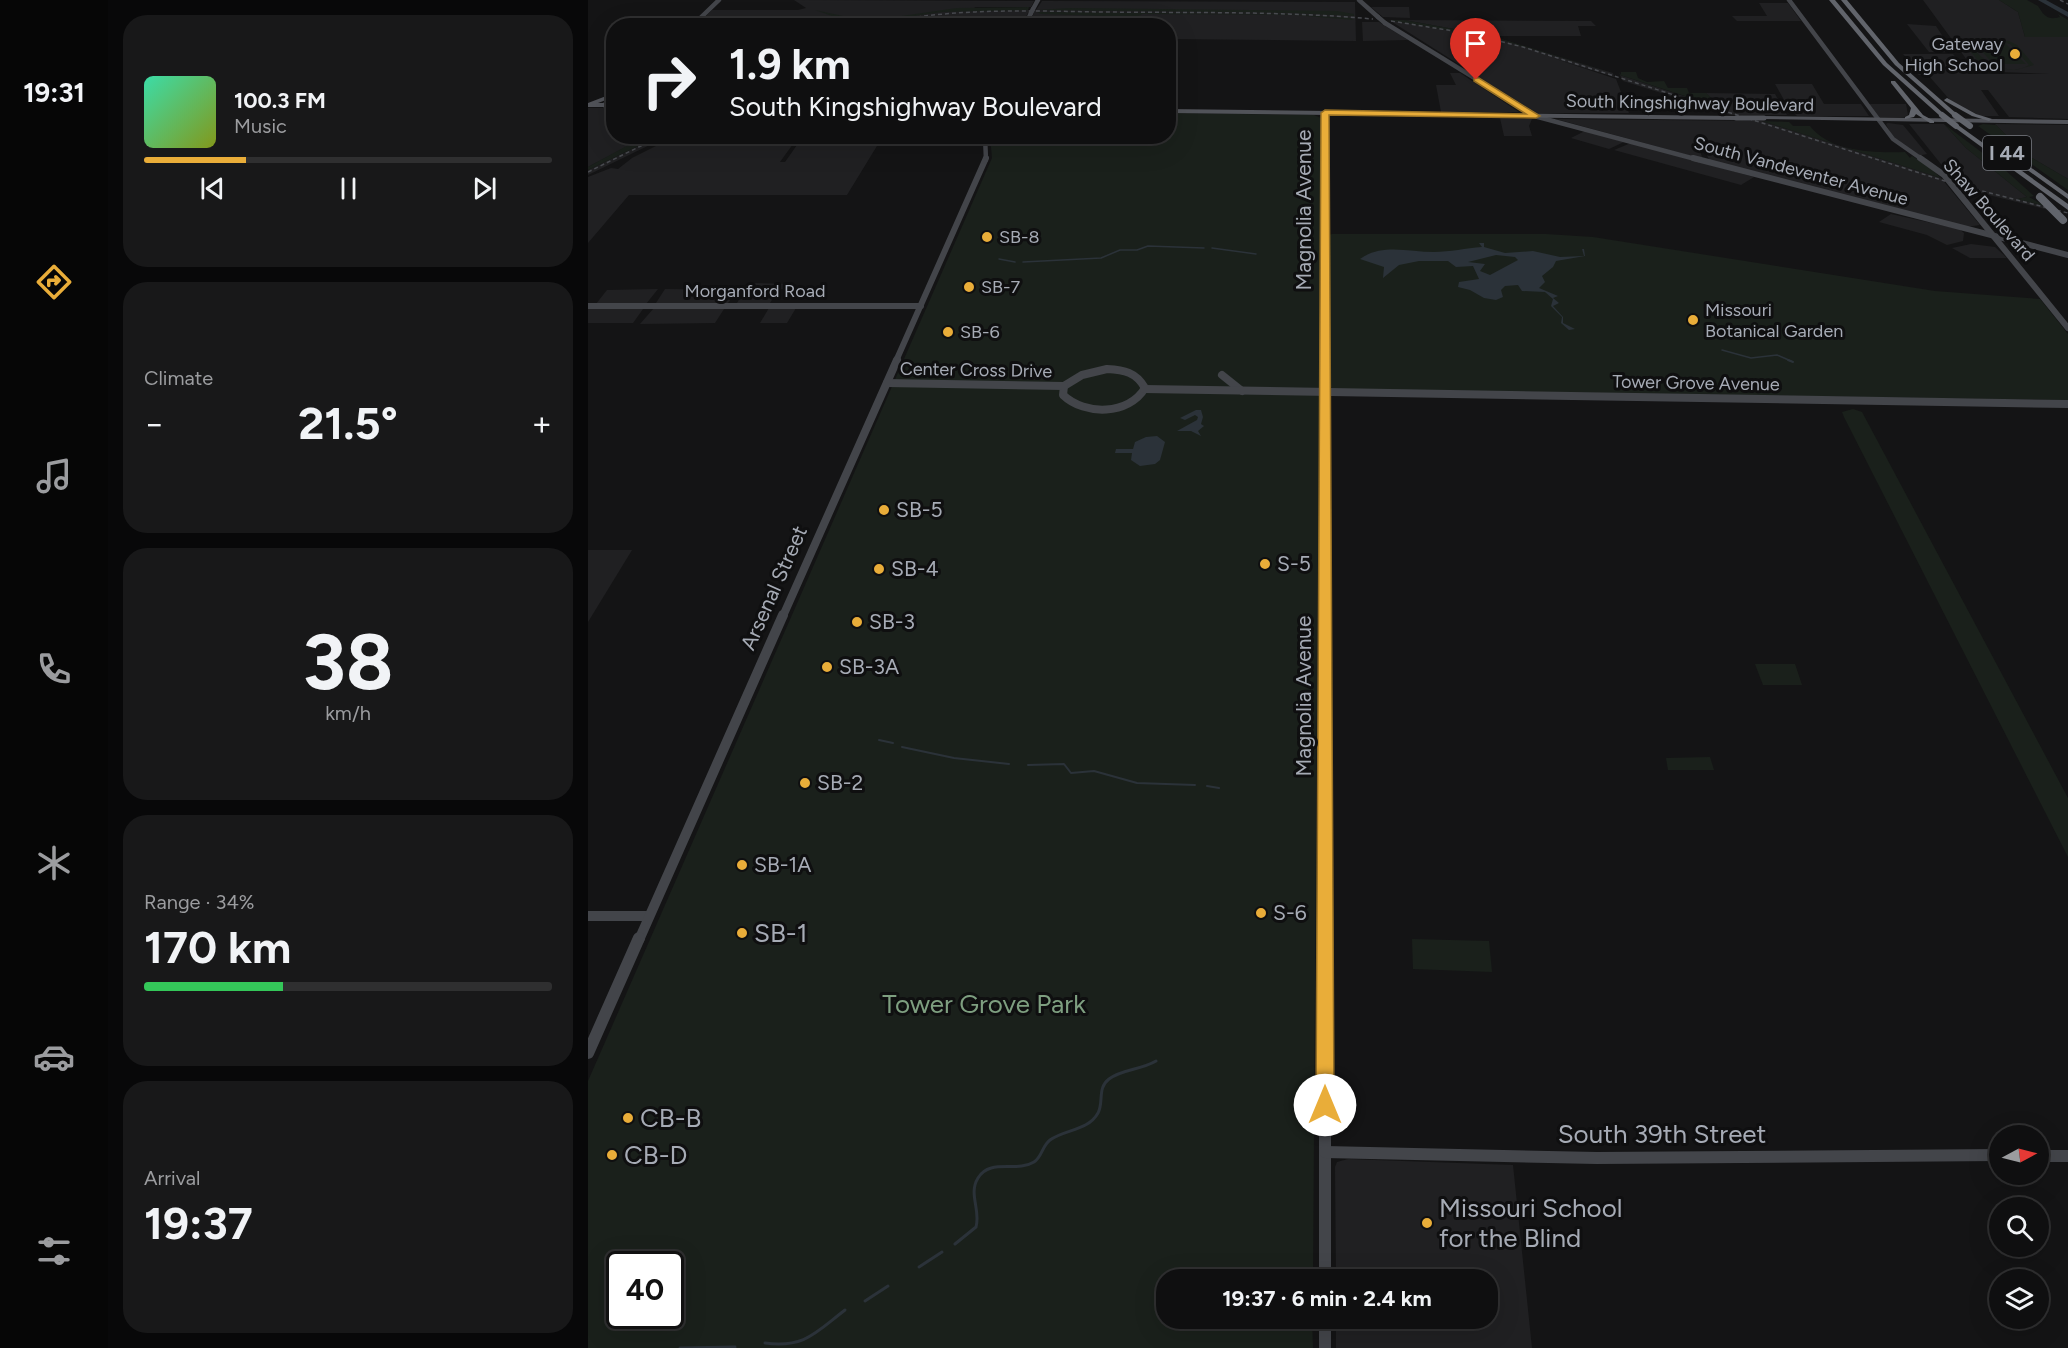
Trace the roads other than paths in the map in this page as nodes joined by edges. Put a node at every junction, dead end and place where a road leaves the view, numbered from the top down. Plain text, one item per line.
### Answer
1 (719, 0) edge
2 (1038, 0) edge
3 (1359, 0) edge
4 (1789, 0) edge
5 (1832, 0) edge
6 (1844, 0) edge
7 (700, 18) edge
8 (1029, 18) edge
9 (1876, 54) junction
10 (1890, 57) junction
11 (606, 99) edge
12 (588, 105) edge
13 (604, 105) edge
14 (1914, 107) junction
15 (1176, 111) edge
16 (1325, 113) junction
17 (1536, 116) junction
18 (1907, 118) junction
19 (1924, 118) junction
20 (1989, 119) joint
21 (1877, 120) junction
22 (1974, 121) junction
23 (2009, 121) junction
24 (1932, 122) junction
25 (2068, 122) edge
26 (985, 144) edge
27 (2007, 164) junction
28 (2067, 201) edge
29 (2066, 223) edge
30 (1984, 224) junction
31 (1961, 228) junction
32 (1994, 236) junction
33 (2028, 245) junction
34 (2005, 250) junction
35 (2068, 254) edge
36 (588, 306) edge
37 (921, 306) junction
38 (2068, 328) edge
39 (893, 371) junction
40 (1222, 375) dead end
41 (1324, 379) junction
42 (887, 383) junction
43 (918, 383) junction
44 (1064, 386) junction
45 (1144, 389) junction
46 (1244, 391) junction
47 (1288, 392) junction
48 (1324, 393) junction
49 (879, 401) junction
50 (2068, 404) edge
51 (1324, 407) junction
52 (588, 916) edge
53 (649, 916) junction
54 (588, 1053) edge
55 (1325, 1152) junction
56 (1989, 1155) edge
57 (2068, 1155) edge
58 (2049, 1156) edge
59 (1325, 1269) edge
60 (1325, 1329) edge
61 (1324, 1348) edge

1 - 7 street
2 - 8 street
3 - 17 street, South Vandeventer Avenue, bridge
4 - 21 street, Shaw Boulevard
5 - 9 highway, I 44
6 - 10 highway, I 44
9 - 14 highway
9 - 27 highway, I 44, bridge
10 - 22 highway
10 - 22 highway, I 44, bridge
11 - 12 main road
12 - 13 main road
14 - 18 highway
14 - 19 highway
15 - 16 main road, South Kingshighway Boulevard
16 - 17 main road, South Kingshighway Boulevard
16 - 41 street, Magnolia Avenue
17 - 21 main road, South Kingshighway Boulevard, bridge
17 - 31 street, South Vandeventer Avenue
18 - 19 main road, South Kingshighway Boulevard
18 - 21 main road, South Kingshighway Boulevard
19 - 22 main road, South Kingshighway Boulevard
19 - 24 highway
20 - 22 highway
20 - 23 main road, South Kingshighway Boulevard
21 - 24 main road, South Kingshighway Boulevard
21 - 30 street, Shaw Boulevard
22 - 23 main road, South Kingshighway Boulevard
22 - 24 main road, South Kingshighway Boulevard
22 - 28 highway, I 44
23 - 25 main road, South Kingshighway Boulevard
26 - 37 street, Arsenal Street
27 - 28 highway, I 44
27 - 29 highway, bridge
30 - 31 street
30 - 32 street, Shaw Boulevard
31 - 32 street, South Vandeventer Avenue
32 - 33 street, South Vandeventer Avenue
32 - 34 street, Shaw Boulevard
33 - 34 street
33 - 35 street, South Vandeventer Avenue
34 - 38 street, Shaw Boulevard
36 - 37 street, Morganford Road
37 - 39 street, Arsenal Street
39 - 42 street, Arsenal Street
39 - 43 street
40 - 46 street
41 - 47 street
41 - 48 street, Magnolia Avenue
42 - 43 street, Center Cross Drive
42 - 49 street, Arsenal Street
43 - 44 street, Center Cross Drive
43 - 49 street
44 - 45 street, Center Cross Drive
44 - 45 street, Center Cross Drive
45 - 46 street
46 - 47 street
47 - 48 street
47 - 51 street
48 - 50 street, Tower Grove Avenue
48 - 51 street, Magnolia Avenue
49 - 53 street, Arsenal Street
51 - 55 street, Magnolia Avenue
52 - 53 street
53 - 54 street, Arsenal Street
55 - 56 street, South 39th Street
55 - 59 street, Magnolia Avenue
57 - 58 street
60 - 61 street

